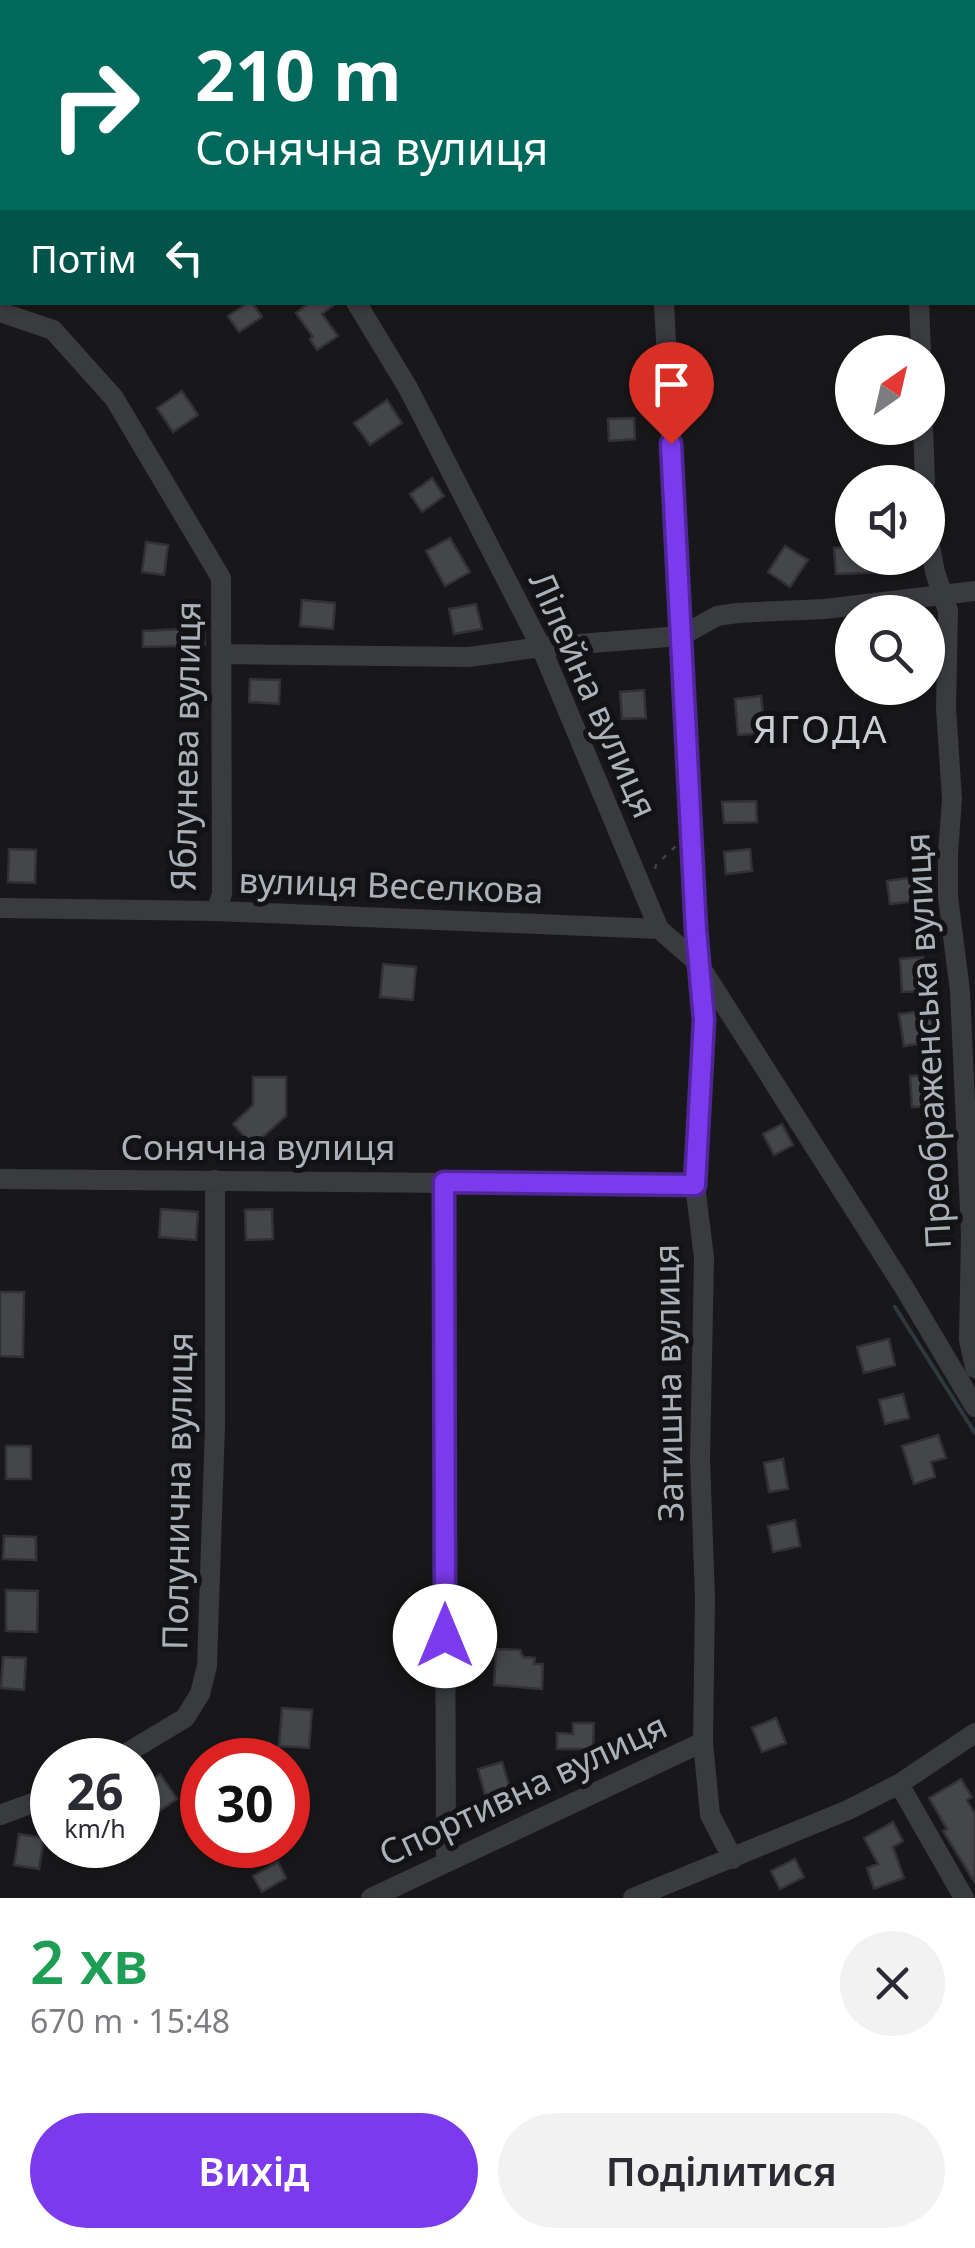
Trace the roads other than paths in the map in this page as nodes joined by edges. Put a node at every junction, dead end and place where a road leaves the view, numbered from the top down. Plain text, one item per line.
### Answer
1 (358, 305) edge
2 (664, 305) edge
3 (920, 305) edge
4 (0, 312) edge
5 (920, 335) edge
6 (938, 575) edge
7 (975, 590) edge
8 (942, 593) junction
9 (680, 636) junction
10 (540, 647) junction
11 (222, 654) junction
12 (0, 908) edge
13 (216, 910) junction
14 (659, 929) junction
15 (698, 963) junction
16 (0, 1179) edge
17 (214, 1180) junction
18 (444, 1182) junction
19 (695, 1185) junction
20 (975, 1368) edge
21 (975, 1407) edge
22 (975, 1734) edge
23 (152, 1738) edge
24 (703, 1742) junction
25 (900, 1784) junction
26 (30, 1804) edge
27 (0, 1815) edge
28 (733, 1859) junction
29 (446, 1863) junction
30 (371, 1898) edge
31 (633, 1898) edge
32 (964, 1898) edge

1 - 10 street, Лілейна вулиця
2 - 9 street, Затишна вулиця
3 - 5 street
4 - 11 street, Яблунева вулиця
6 - 8 street, Преображенська вулиця
7 - 8 street
8 - 9 street
8 - 20 street, Преображенська вулиця
9 - 10 street
9 - 15 street, Затишна вулиця
10 - 11 street
10 - 14 street, Лілейна вулиця
11 - 13 street, Яблунева вулиця
12 - 13 street, вулиця Веселкова
13 - 14 street, вулиця Веселкова
14 - 15 street, Лілейна вулиця
15 - 19 street, Затишна вулиця
15 - 21 street, Лілейна вулиця
16 - 17 street, Сонячна вулиця
17 - 18 street, Сонячна вулиця
17 - 23 street, Полунична вулиця
18 - 19 street, Сонячна вулиця
18 - 29 street
19 - 24 street, Затишна вулиця
22 - 25 street
24 - 28 street, Затишна вулиця
24 - 29 street, Спортивна вулиця
25 - 28 street
25 - 32 street
26 - 27 street
28 - 31 street
29 - 30 street, Спортивна вулиця

